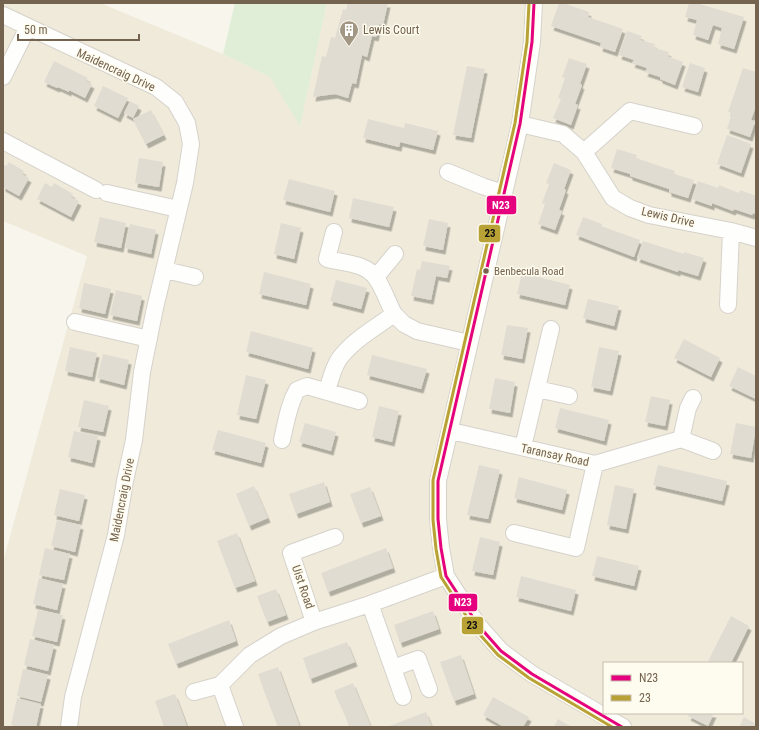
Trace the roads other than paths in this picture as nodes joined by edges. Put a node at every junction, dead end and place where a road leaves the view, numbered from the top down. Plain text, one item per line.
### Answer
1 (534, 3) edge
2 (3, 15) edge
3 (28, 27) junction
4 (3, 77) edge
5 (520, 124) junction
6 (694, 126) dead end
7 (3, 141) edge
8 (584, 152) junction
9 (448, 172) dead end
10 (504, 193) junction
11 (178, 209) junction
12 (731, 231) junction
13 (334, 232) dead end
14 (756, 238) edge
15 (395, 254) dead end
16 (164, 270) junction
17 (195, 277) dead end
18 (376, 277) junction
19 (728, 305) dead end
20 (394, 314) junction
21 (75, 322) dead end
22 (551, 329) dead end
23 (149, 339) junction
24 (469, 343) junction
25 (537, 388) junction
26 (328, 391) junction
27 (569, 396) dead end
28 (693, 398) dead end
29 (359, 401) dead end
30 (451, 431) junction
31 (681, 439) junction
32 (282, 440) dead end
33 (523, 448) junction
34 (713, 451) dead end
35 (595, 464) junction
36 (514, 534) dead end
37 (335, 537) dead end
38 (446, 576) junction
39 (370, 604) junction
40 (314, 622) junction
41 (392, 668) junction
42 (220, 685) junction
43 (429, 689) dead end
44 (194, 692) dead end
45 (403, 697) dead end
46 (69, 727) edge
47 (235, 727) edge
48 (623, 727) edge

1 - 5 street
2 - 3 street, Maidencraig Drive
3 - 4 street
3 - 11 street, Maidencraig Drive
5 - 8 street, Lewis Drive
5 - 10 street
6 - 8 street
7 - 11 street
8 - 12 street, Lewis Drive
9 - 10 street
10 - 24 street
11 - 16 street, Maidencraig Drive
12 - 14 street, Lewis Drive
12 - 19 street
13 - 18 street
15 - 18 street
16 - 17 street
16 - 23 street, Maidencraig Drive
18 - 20 street
20 - 24 street
20 - 26 street
21 - 23 street
22 - 25 street
23 - 46 street, Maidencraig Drive
24 - 30 street
25 - 27 street
25 - 33 street
26 - 29 street
26 - 32 street
28 - 31 street
30 - 33 street, Taransay Road
30 - 38 street
31 - 34 street
31 - 35 street, Taransay Road
33 - 35 street, Taransay Road
35 - 36 street
37 - 40 street, Uist Road
38 - 39 street, Uist Road
38 - 48 street
39 - 40 street, Uist Road
39 - 41 street
40 - 42 street, Uist Road
41 - 43 street
41 - 45 street
42 - 44 street, Uist Road
42 - 47 street

